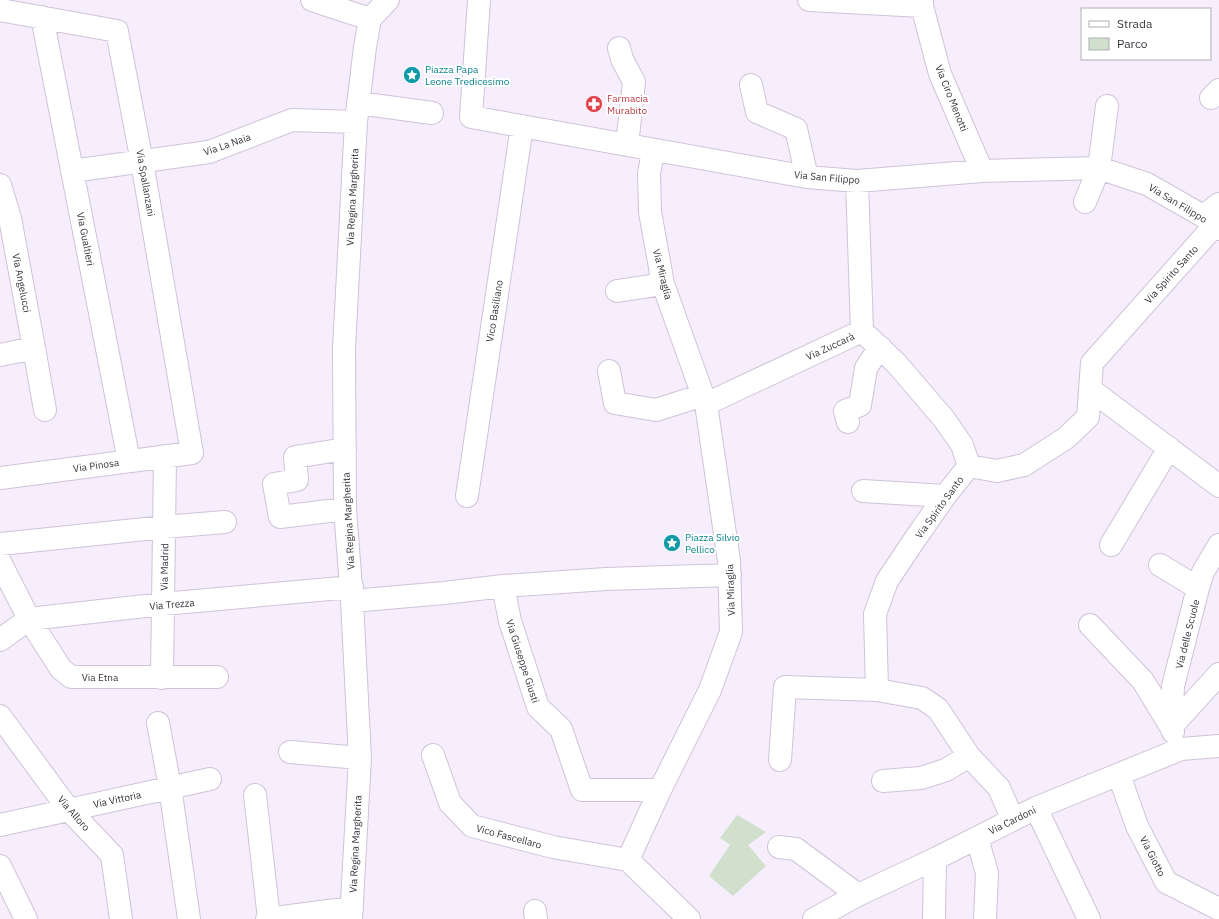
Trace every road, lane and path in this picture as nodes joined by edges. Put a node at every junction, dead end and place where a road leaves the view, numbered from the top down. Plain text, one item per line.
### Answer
1 (312, 0) edge
2 (388, 0) edge
3 (479, 0) edge
4 (809, 0) edge
5 (922, 3) edge
6 (0, 10) edge
7 (42, 17) junction
8 (370, 20) junction
9 (619, 48) dead end
10 (751, 85) dead end
11 (1107, 106) dead end
12 (357, 113) junction
13 (432, 113) dead end
14 (522, 126) junction
15 (626, 145) junction
16 (653, 150) junction
17 (142, 162) junction
18 (1099, 168) junction
19 (72, 171) junction
20 (982, 171) junction
21 (808, 177) junction
22 (857, 181) junction
23 (0, 185) edge
24 (1085, 202) dead end
25 (1214, 219) edge
26 (664, 284) junction
27 (618, 291) dead end
28 (862, 331) junction
29 (880, 347) junction
30 (34, 348) junction
31 (0, 356) edge
32 (609, 370) dead end
33 (1090, 389) junction
34 (705, 400) junction
35 (45, 410) dead end
36 (848, 422) dead end
37 (1169, 448) junction
38 (345, 449) junction
39 (192, 453) joint
40 (165, 456) junction
41 (129, 461) junction
42 (969, 466) junction
43 (0, 478) edge
44 (1219, 486) edge
45 (863, 491) dead end
46 (467, 496) dead end
47 (945, 496) junction
48 (345, 509) junction
49 (225, 522) dead end
50 (164, 527) junction
51 (0, 544) edge
52 (1111, 545) dead end
53 (1219, 545) edge
54 (0, 562) edge
55 (1160, 564) dead end
56 (730, 575) junction
57 (503, 586) junction
58 (1198, 588) junction
59 (352, 594) junction
60 (163, 604) junction
61 (29, 619) junction
62 (1090, 625) dead end
63 (0, 640) edge
64 (1219, 674) edge
65 (217, 677) dead end
66 (162, 678) junction
67 (877, 690) junction
68 (0, 716) edge
69 (158, 722) dead end
70 (1171, 727) junction
71 (1219, 746) edge
72 (1181, 749) junction
73 (290, 752) dead end
74 (433, 755) dead end
75 (969, 756) junction
76 (360, 758) junction
77 (780, 760) dead end
78 (1119, 775) junction
79 (210, 779) dead end
80 (883, 781) dead end
81 (170, 788) junction
82 (660, 790) junction
83 (255, 795) dead end
84 (1036, 808) junction
85 (69, 810) junction
86 (1013, 820) junction
87 (0, 825) edge
88 (977, 838) junction
89 (779, 847) dead end
90 (935, 859) junction
91 (628, 860) junction
92 (0, 866) edge
93 (858, 895) junction
94 (1219, 909) edge
95 (351, 914) edge
96 (26, 919) edge
97 (121, 919) edge
98 (189, 919) edge
99 (268, 919) edge
100 (690, 919) edge
101 (814, 919) edge
102 (934, 919) edge
103 (985, 919) edge
104 (1089, 919) edge

1 - 8 street
2 - 8 street
3 - 14 street, Via San Filippo
4 - 5 street
5 - 20 street, Via Ciro Menotti
6 - 7 street, Via Spallanzani
7 - 17 street, Via Spallanzani
7 - 19 street, Via Gualtieri
8 - 12 street, Via Regina Margherita
9 - 15 street
10 - 21 street
11 - 18 street
12 - 13 street, Via La Naia
12 - 17 street, Via La Naia
12 - 38 street, Via Regina Margherita
14 - 15 street, Via San Filippo
14 - 46 street, Vico Basiliano
15 - 16 street, Via San Filippo
16 - 21 street, Via San Filippo
16 - 26 street, Via Miraglia
17 - 19 street, Via La Naia
17 - 39 street, Via Spallanzani
18 - 20 street, Via San Filippo
18 - 24 street
18 - 25 street, Via San Filippo
19 - 41 street, Via Gualtieri
20 - 22 street, Via San Filippo
21 - 22 street, Via San Filippo
22 - 28 street, Via Zuccarà
23 - 30 street, Via Angelucci
25 - 33 street, Via Spirito Santo
26 - 27 street
26 - 34 street, Via Miraglia
28 - 29 street
28 - 34 street, Via Zuccarà
29 - 36 street
29 - 42 street
30 - 31 street
30 - 35 street, Via Angelucci
32 - 34 street, Via Zuccarà
33 - 37 street
33 - 42 street, Via Spirito Santo
34 - 56 street, Via Miraglia
37 - 44 street
37 - 52 street
38 - 48 street, Via Regina Margherita
38 - 48 street
39 - 40 street, Via Pinosa
40 - 41 street, Via Pinosa
40 - 50 street, Via Madrid
41 - 43 street, Via Pinosa
42 - 47 street, Via Spirito Santo
45 - 47 street
47 - 67 street, Via Spirito Santo
48 - 59 street, Via Regina Margherita
49 - 50 street
50 - 51 street
50 - 60 street, Via Madrid
53 - 58 street, Via delle Scuole
54 - 61 street, Via Etna
55 - 58 street
56 - 57 street, Via Trezza
56 - 82 street, Via Miraglia
57 - 59 street, Via Trezza
57 - 82 street, Via Giuseppe Giusti
58 - 70 street, Via delle Scuole
59 - 60 street, Via Trezza
59 - 76 street, Via Regina Margherita
60 - 61 street, Via Trezza
60 - 66 street, Via Madrid
61 - 63 street, Via Trezza
61 - 66 street, Via Etna
62 - 70 street
64 - 70 street
65 - 66 street, Via Etna
67 - 75 street
67 - 77 street
68 - 85 street, Via Alloro
69 - 81 street
70 - 72 street
71 - 72 street, Via Cardoni
72 - 78 street, Via Cardoni
73 - 76 street
74 - 91 street, Vico Fascellaro
75 - 80 street
75 - 86 street
76 - 95 street, Via Regina Margherita
78 - 84 street, Via Cardoni
78 - 94 street, Via Giotto
79 - 81 street, Via Vittoria
81 - 85 street, Via Vittoria
81 - 98 street
82 - 91 street, Via Miraglia
83 - 99 street
84 - 86 street, Via Cardoni
84 - 104 street
85 - 87 street, Via Vittoria
85 - 97 street, Via Alloro
86 - 88 street, Via Cardoni
88 - 90 street, Via Cardoni
88 - 103 street
89 - 93 street
90 - 93 street, Via Cardoni
90 - 102 street
91 - 100 street
92 - 96 street
93 - 101 street, Via Cardoni
95 - 99 street

